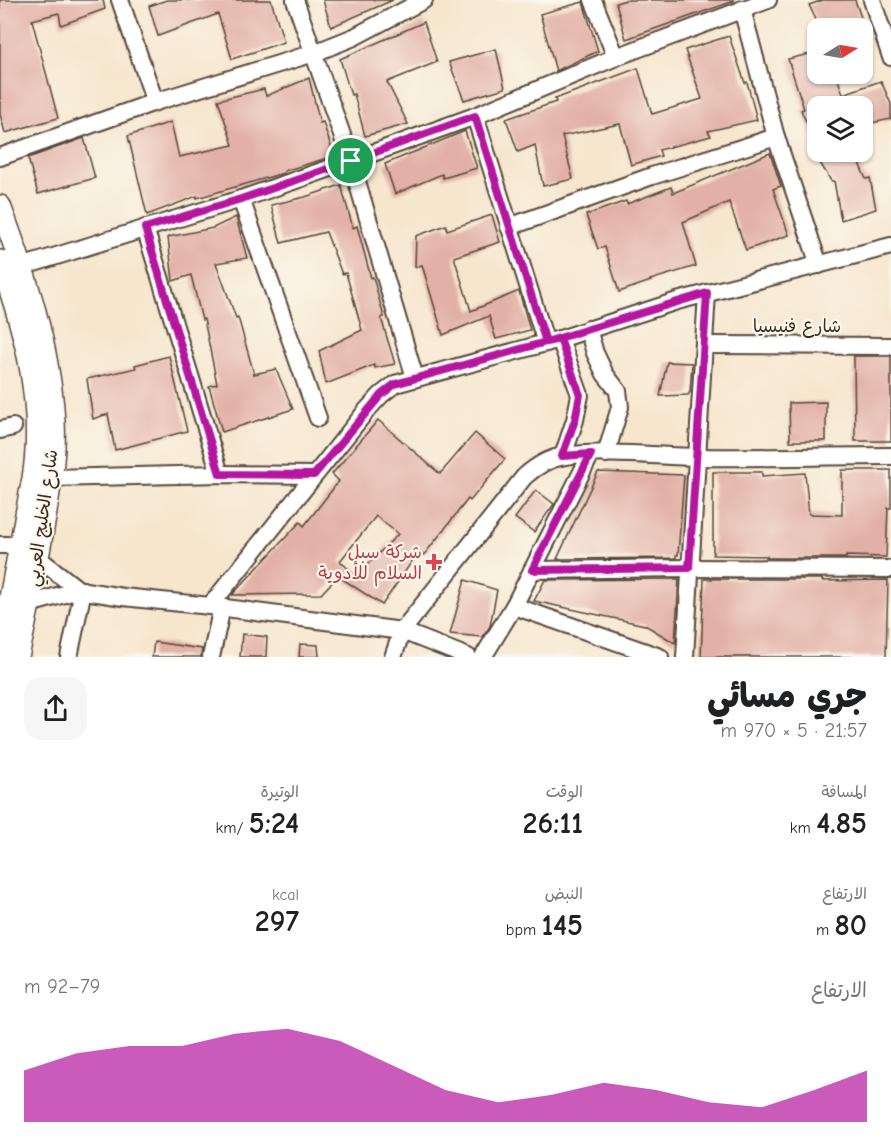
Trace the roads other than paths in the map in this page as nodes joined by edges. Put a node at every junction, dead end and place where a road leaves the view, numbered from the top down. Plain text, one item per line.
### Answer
1 (120, 0) edge
2 (295, 0) edge
3 (424, 0) edge
4 (593, 0) edge
5 (768, 0) edge
6 (872, 0) edge
7 (742, 9) junction
8 (314, 53) junction
9 (616, 57) junction
10 (891, 57) edge
11 (155, 102) junction
12 (475, 116) junction
13 (776, 136) junction
14 (0, 157) edge
15 (351, 161) junction
16 (241, 199) junction
17 (0, 206) edge
18 (509, 227) junction
19 (145, 228) junction
20 (891, 246) edge
21 (0, 261) edge
22 (819, 266) junction
23 (21, 267) junction
24 (707, 293) junction
25 (588, 329) junction
26 (553, 340) junction
27 (704, 345) junction
28 (891, 346) edge
29 (416, 378) junction
30 (318, 418) dead end
31 (598, 454) junction
32 (562, 456) junction
33 (891, 456) edge
34 (697, 457) junction
35 (220, 474) junction
36 (314, 475) junction
37 (51, 478) junction
38 (10, 545) edge
39 (38, 558) junction
40 (689, 568) junction
41 (891, 569) edge
42 (532, 570) junction
43 (14, 590) edge
44 (81, 590) junction
45 (216, 606) junction
46 (514, 606) junction
47 (402, 631) junction
48 (0, 650) edge
49 (18, 657) edge
50 (69, 657) edge
51 (211, 657) edge
52 (393, 657) edge
53 (468, 657) edge
54 (483, 657) edge
55 (660, 657) edge
56 (685, 657) edge

1 - 11 street
2 - 8 street
3 - 8 street
4 - 9 street
5 - 7 street
6 - 10 street
7 - 9 street
7 - 13 street
8 - 11 street
8 - 15 street
9 - 12 street
11 - 14 street
12 - 15 street
12 - 18 street
13 - 18 street
13 - 22 street
15 - 16 street
15 - 29 street
16 - 19 street
16 - 30 street
17 - 23 main road, شارع الخليج العربي
18 - 26 street
19 - 23 street
19 - 35 street
20 - 22 street
21 - 38 main road, شارع الخليج العربي
22 - 24 street
23 - 37 main road, شارع الخليج العربي
24 - 25 street
24 - 27 street
25 - 26 street
25 - 31 street
26 - 29 street
26 - 32 street
27 - 28 street, شارع فنيسيا
27 - 34 street
29 - 36 street
31 - 32 street
31 - 34 street
31 - 42 street
32 - 47 street
33 - 34 street
34 - 40 street
35 - 36 street
35 - 37 street
36 - 45 street
37 - 39 main road, شارع الخليج العربي
38 - 43 main road, شارع الخليج العربي
39 - 43 main road, شارع الخليج العربي
39 - 44 street
40 - 41 street
40 - 42 street
40 - 56 street
42 - 46 street
43 - 44 street
43 - 48 main road, شارع الخليج العربي
43 - 49 main road, شارع الخليج العربي
44 - 45 street
44 - 50 street
45 - 47 street
45 - 51 street
46 - 54 street
46 - 55 street
47 - 52 street
47 - 53 street

